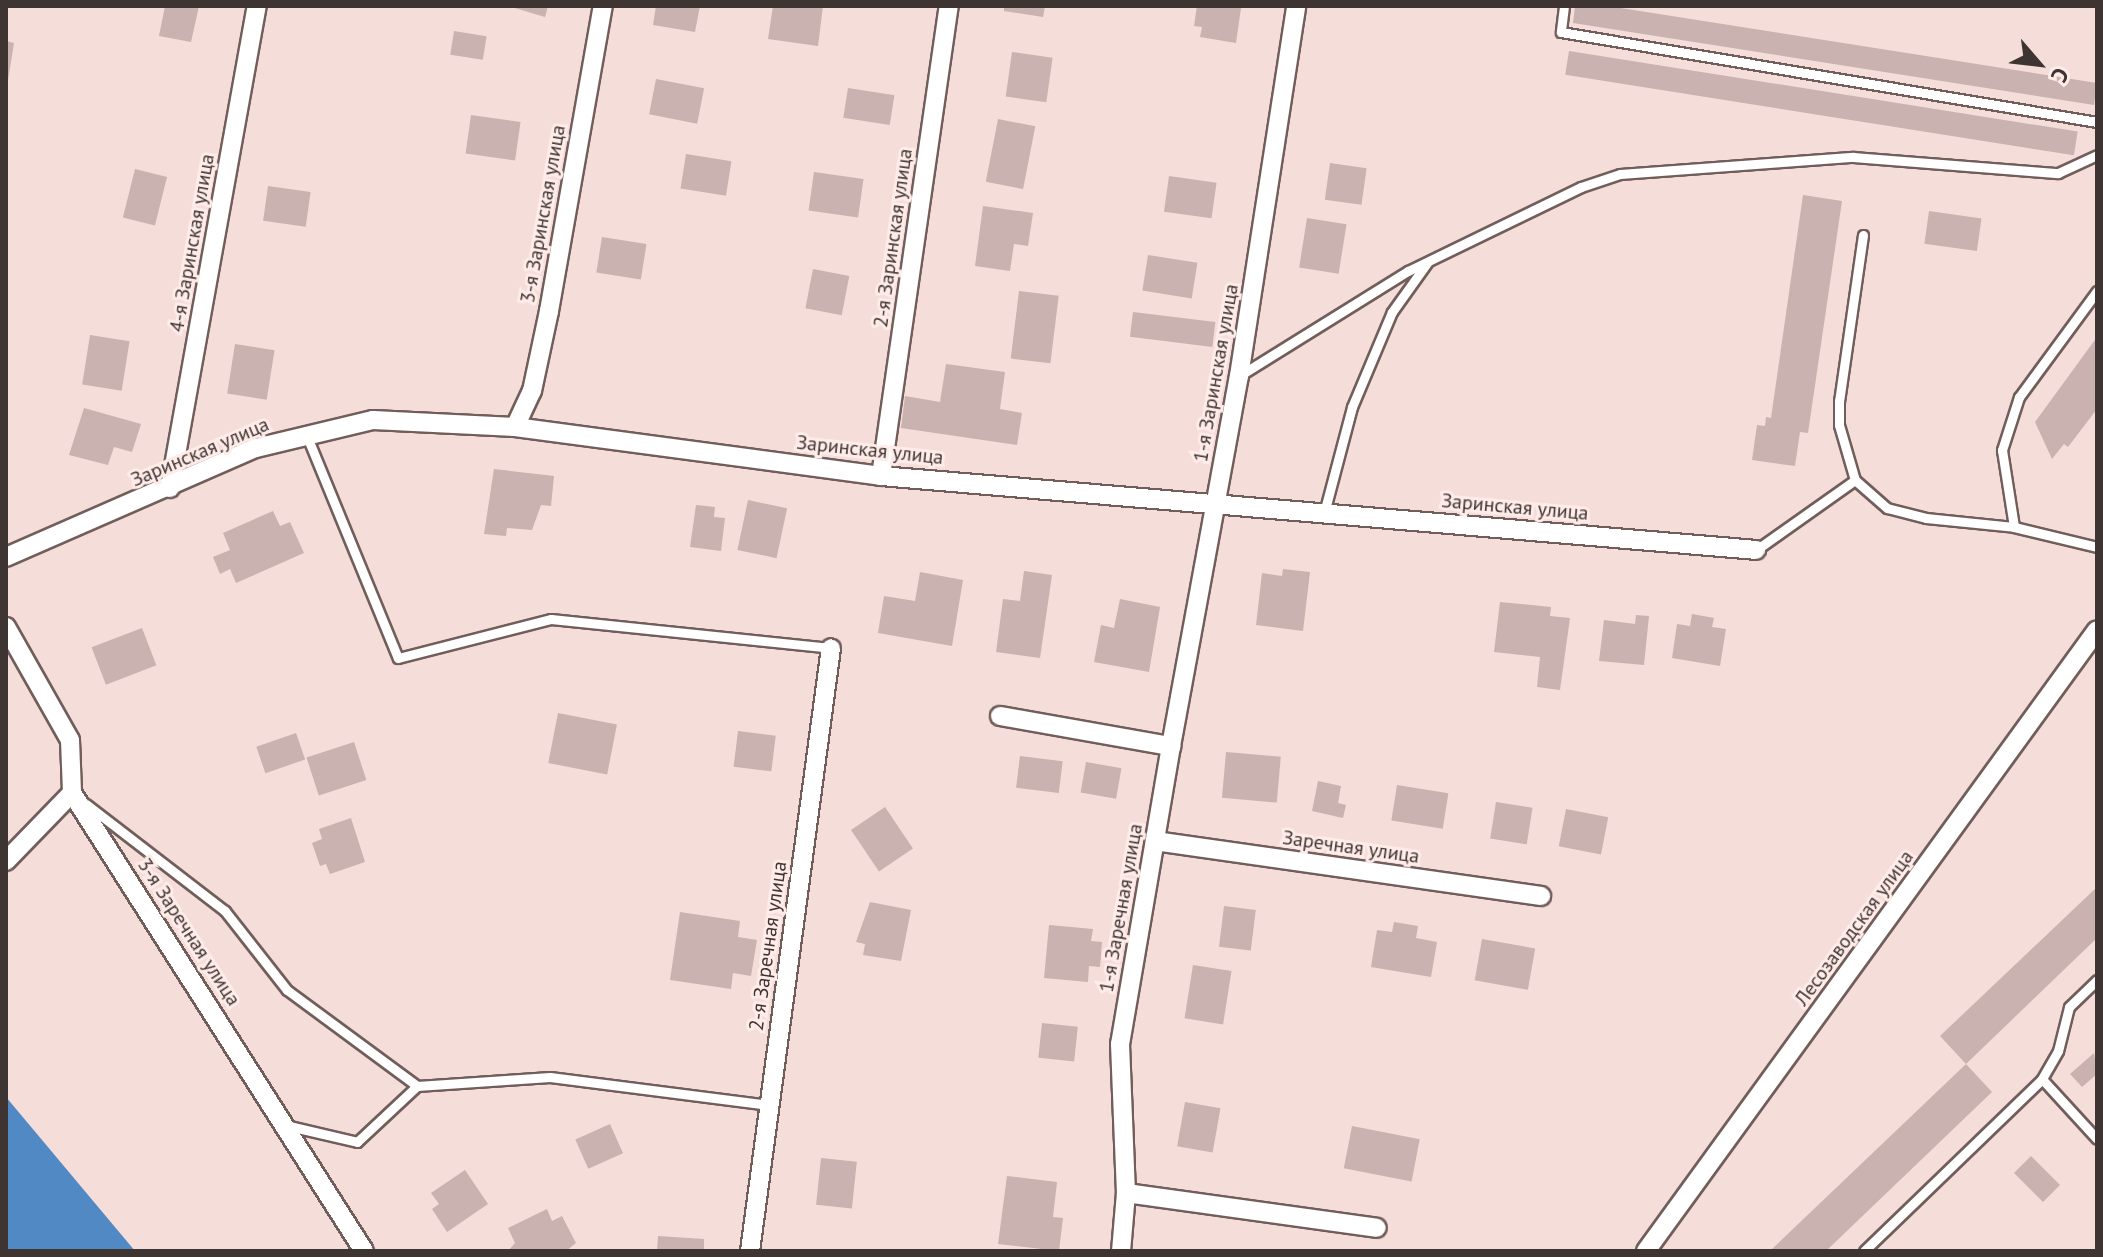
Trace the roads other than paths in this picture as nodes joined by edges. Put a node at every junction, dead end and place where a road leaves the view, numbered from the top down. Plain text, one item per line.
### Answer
1 (257, 6) edge
2 (603, 6) edge
3 (949, 6) edge
4 (1296, 6) edge
5 (1564, 6) edge
6 (2097, 122) edge
7 (2097, 155) edge
8 (1863, 235) dead end
9 (1429, 261) junction
10 (2097, 291) edge
11 (1239, 376) junction
12 (515, 427) junction
13 (306, 433) junction
14 (881, 476) junction
15 (1855, 480) junction
16 (170, 488) junction
17 (1215, 504) junction
18 (1324, 513) junction
19 (2014, 527) junction
20 (2097, 547) edge
21 (1756, 550) joint
22 (6, 557) edge
23 (6, 627) edge
24 (2097, 630) edge
25 (831, 648) joint
26 (1000, 716) dead end
27 (1171, 746) junction
28 (72, 793) junction
29 (1155, 841) junction
30 (6, 861) edge
31 (1541, 896) dead end
32 (2097, 980) edge
33 (2042, 1079) junction
34 (417, 1086) junction
35 (769, 1105) junction
36 (289, 1126) junction
37 (2097, 1139) edge
38 (1126, 1193) junction
39 (1377, 1228) dead end
40 (364, 1251) edge
41 (750, 1251) edge
42 (1121, 1251) edge
43 (1646, 1251) edge
44 (1864, 1251) edge

1 - 16 street, 4-я Заринская улица
2 - 12 street, 3-я Заринская улица
3 - 14 street, 2-я Заринская улица
4 - 11 street, 1-я Заринская улица
5 - 6 lane
7 - 9 lane
8 - 15 lane
9 - 11 lane
9 - 18 lane
10 - 19 lane
11 - 17 street, 1-я Заринская улица
12 - 13 street, Заринская улица
12 - 14 street, Заринская улица
13 - 16 street, Заринская улица
13 - 25 lane
14 - 17 street, Заринская улица
15 - 19 lane
15 - 21 lane
16 - 22 street, Заринская улица
17 - 18 street, Заринская улица
17 - 27 street, 1-я Заринская улица
18 - 21 street, Заринская улица
19 - 20 lane
23 - 28 street
24 - 43 street, Лесозаводская улица
25 - 35 street, 2-я Заречная улица
26 - 27 street
27 - 29 street, 1-я Заречная улица
28 - 30 street
28 - 34 lane
28 - 36 street, 3-я Заречная улица
29 - 31 street, Заречная улица
29 - 38 street, 1-я Заречная улица
32 - 33 lane
33 - 37 lane
33 - 44 lane
34 - 35 lane
34 - 36 lane
35 - 41 street, 2-я Заречная улица
36 - 40 street, 3-я Заречная улица
38 - 39 street
38 - 42 street, 1-я Заречная улица

